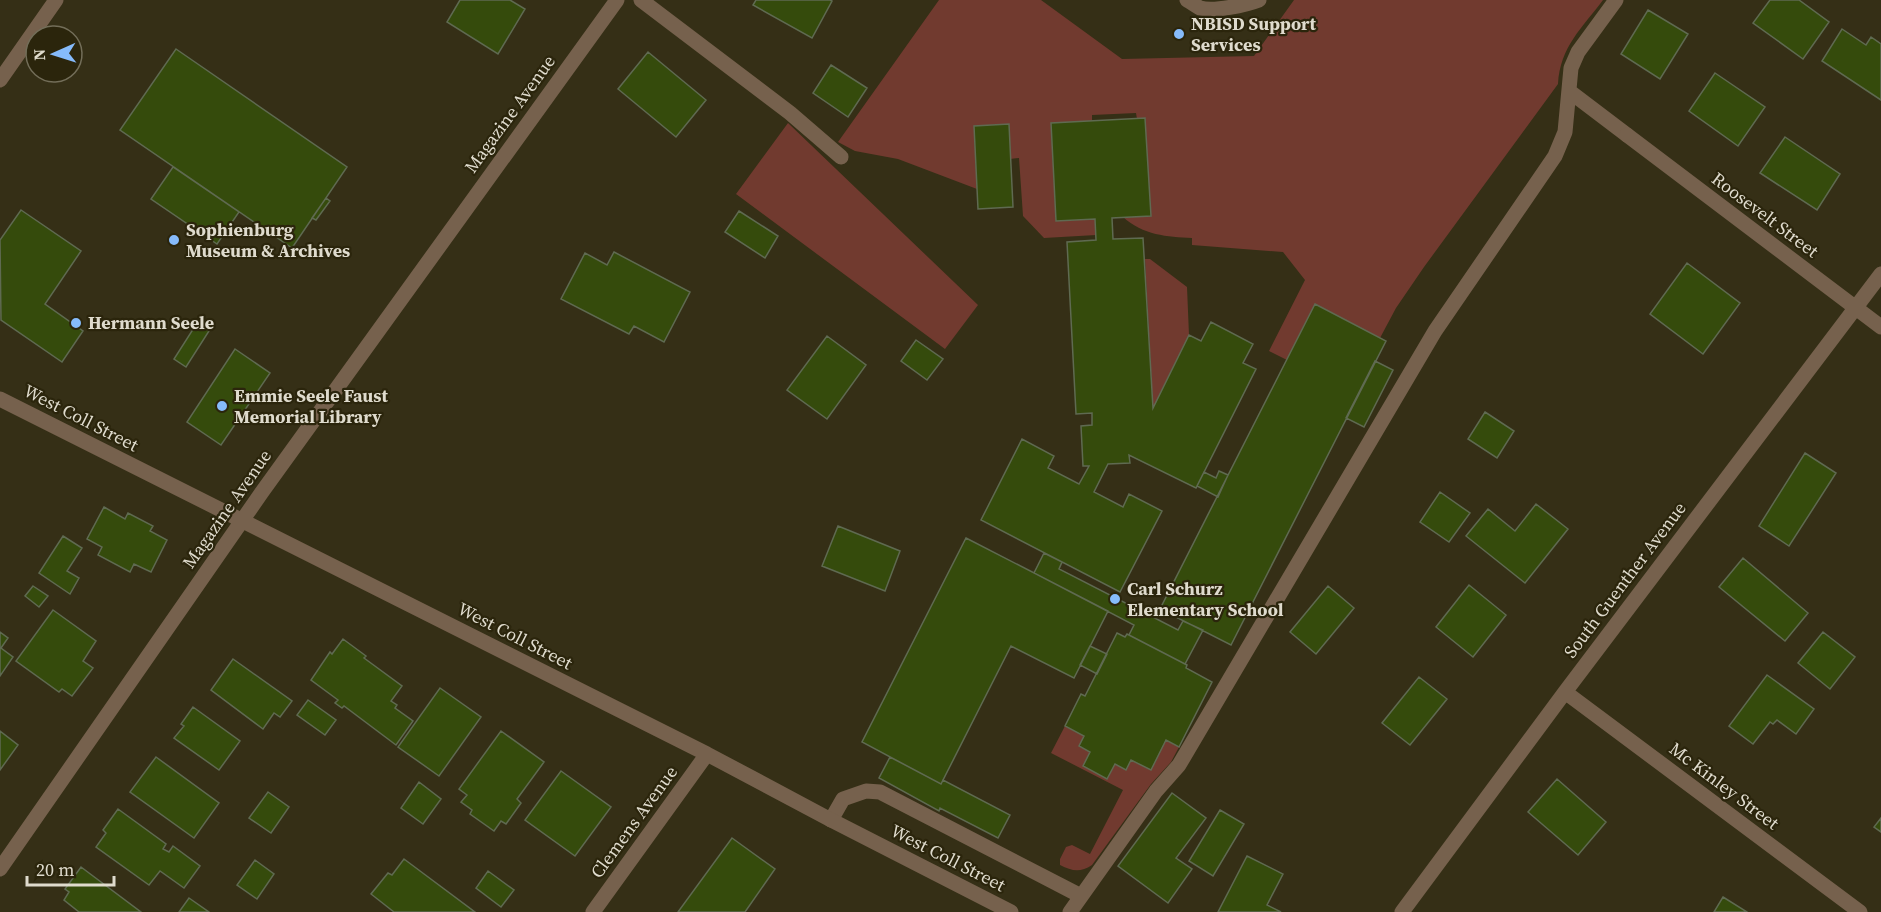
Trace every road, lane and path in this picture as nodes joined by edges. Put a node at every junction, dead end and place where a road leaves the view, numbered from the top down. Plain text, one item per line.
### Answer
1 (56, 0) edge
2 (617, 0) edge
3 (641, 0) edge
4 (1187, 0) edge
5 (1259, 0) edge
6 (1616, 0) edge
7 (0, 80) edge
8 (1569, 92) junction
9 (841, 157) dead end
10 (1881, 274) edge
11 (1856, 308) junction
12 (1881, 327) edge
13 (0, 399) edge
14 (243, 521) junction
15 (1564, 692) junction
16 (706, 754) junction
17 (831, 820) junction
18 (0, 869) edge
19 (1081, 896) junction
20 (593, 912) edge
21 (1011, 912) edge
22 (1070, 912) edge
23 (1402, 912) edge
24 (1860, 912) edge

1 - 7 street
2 - 14 street, Magazine Avenue
3 - 9 street
4 - 5 street
6 - 8 street
8 - 11 street, Roosevelt Street
8 - 19 street
10 - 11 street, South Guenther Avenue
11 - 12 street, Roosevelt Street
11 - 15 street, South Guenther Avenue
13 - 14 street, West Coll Street
14 - 16 street, West Coll Street
14 - 18 street, Magazine Avenue
15 - 23 street, South Guenther Avenue
15 - 24 street, Mc Kinley Street
16 - 17 street, West Coll Street
16 - 20 street, Clemens Avenue
17 - 19 street
17 - 21 street, West Coll Street
19 - 22 street

